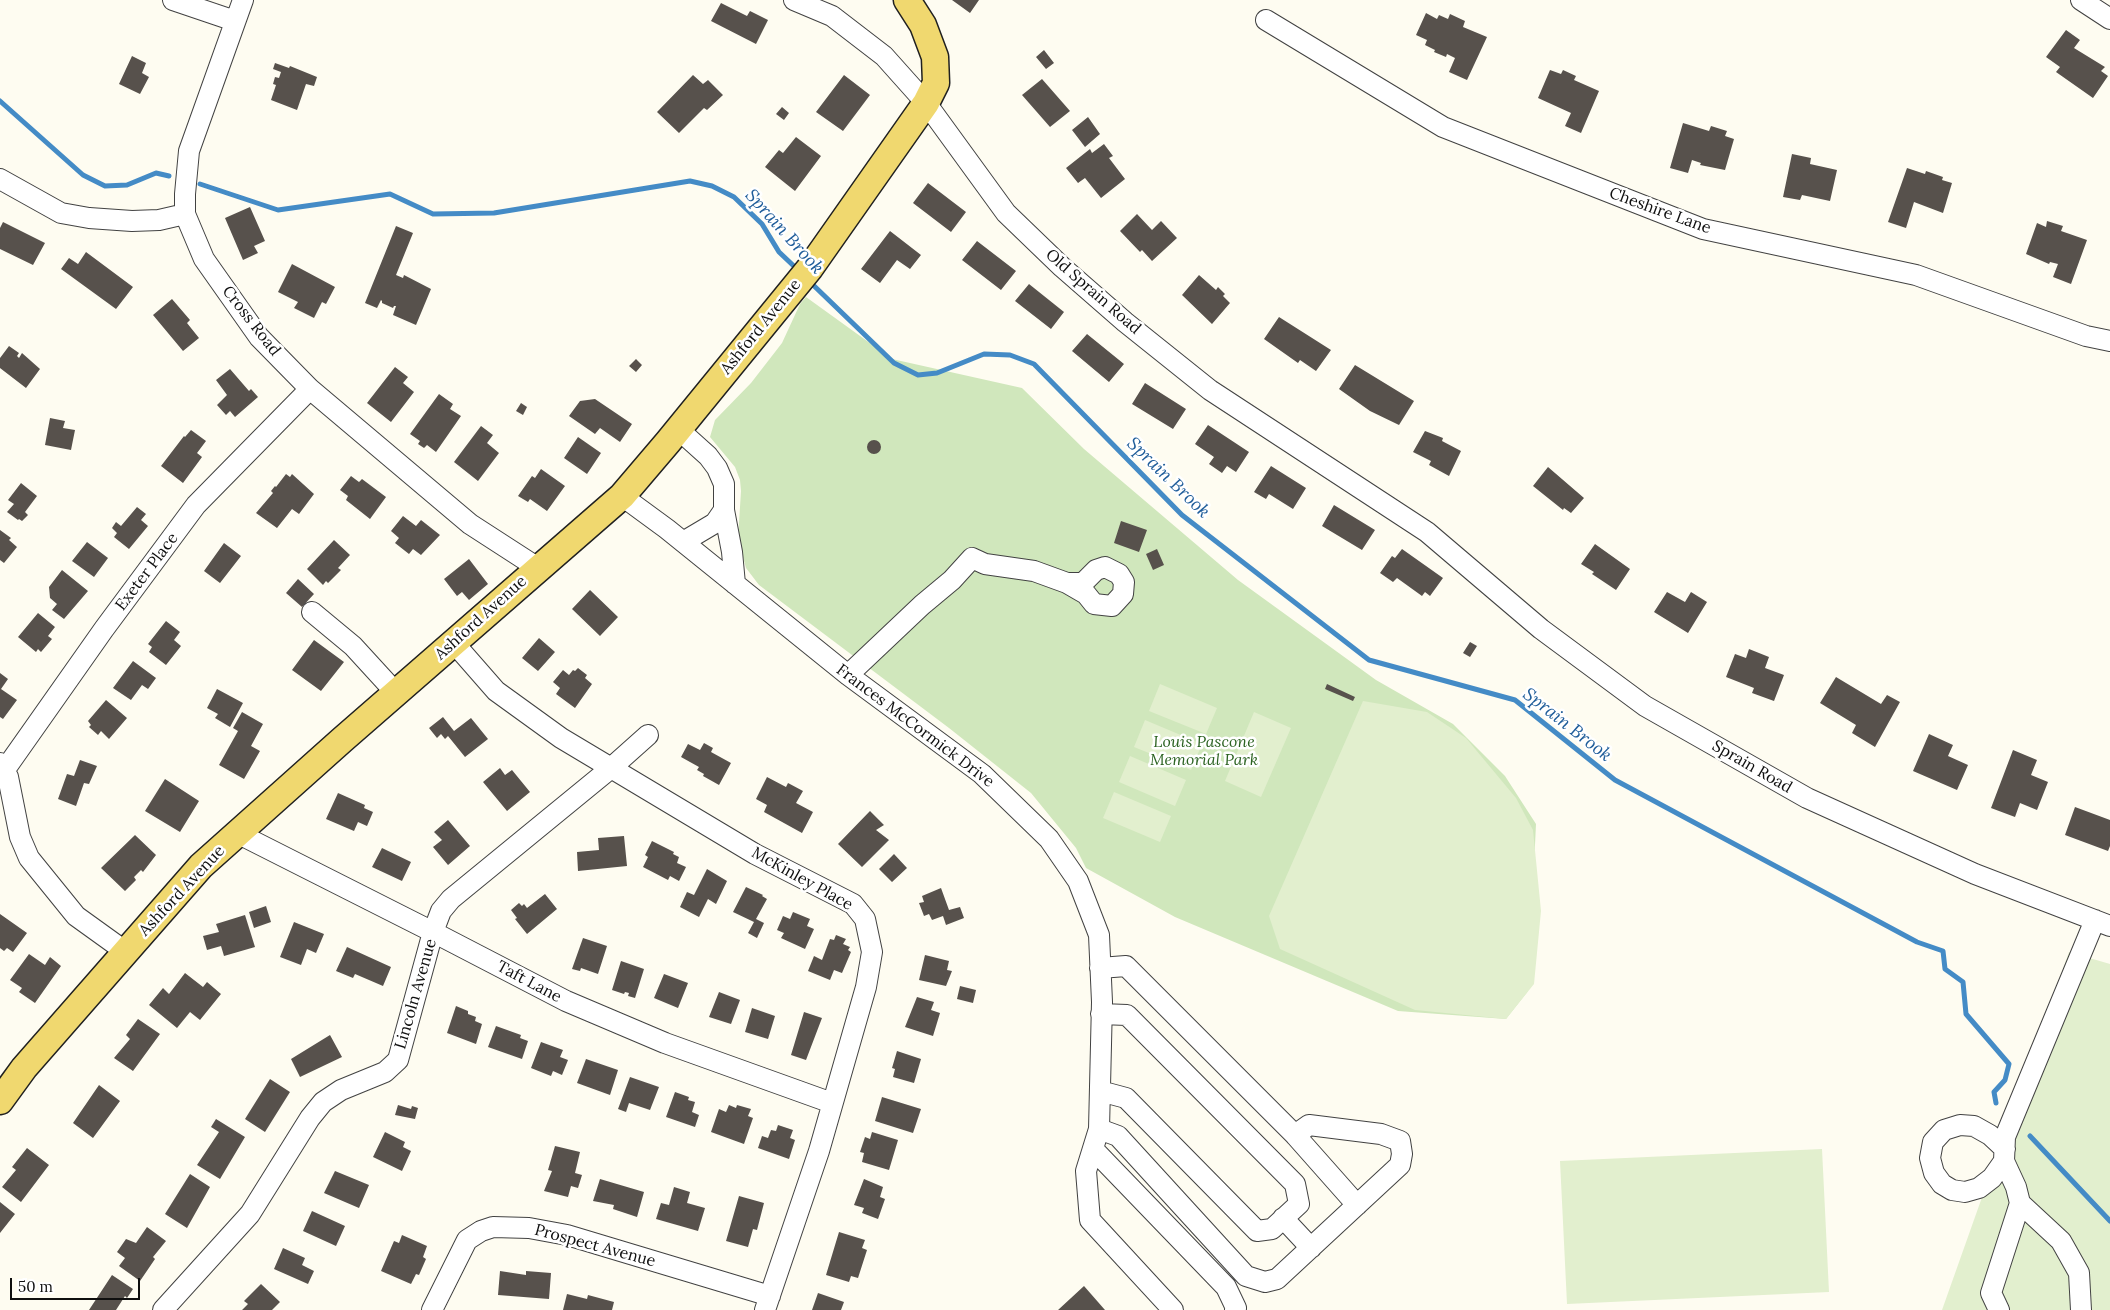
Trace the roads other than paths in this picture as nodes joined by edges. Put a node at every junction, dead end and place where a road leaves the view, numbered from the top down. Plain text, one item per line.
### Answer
1 (173, 0) edge
2 (243, 0) edge
3 (794, 0) edge
4 (907, 0) edge
5 (2081, 0) edge
6 (2110, 19) edge
7 (1266, 20) dead end
8 (235, 21) junction
9 (926, 103) junction
10 (0, 179) edge
11 (185, 214) junction
12 (2110, 341) edge
13 (310, 389) junction
14 (678, 428) junction
15 (622, 496) junction
16 (724, 510) junction
17 (1435, 539) joint
18 (683, 542) junction
19 (538, 568) junction
20 (1067, 583) dead end
21 (735, 584) junction
22 (312, 612) dead end
23 (454, 643) junction
24 (848, 675) junction
25 (396, 693) junction
26 (648, 735) dead end
27 (2, 767) edge
28 (611, 768) junction
29 (237, 833) junction
30 (2103, 923) edge
31 (433, 932) junction
32 (126, 952) junction
33 (1100, 968) junction
34 (1101, 1014) junction
35 (1100, 1091) junction
36 (0, 1101) edge
37 (832, 1103) junction
38 (1099, 1130) junction
39 (1295, 1135) junction
40 (1093, 1149) junction
41 (2020, 1203) junction
42 (1357, 1205) junction
43 (1283, 1218) junction
44 (1311, 1248) junction
45 (768, 1303) edge
46 (163, 1310) edge
47 (432, 1310) edge
48 (1173, 1310) edge
49 (1235, 1310) edge
50 (1999, 1310) edge
51 (2081, 1310) edge

1 - 8 street
2 - 8 street, Cross Road
3 - 9 street, Old Sprain Road
4 - 9 main road, Ashford Avenue
5 - 6 street
7 - 12 street, Cheshire Lane
8 - 11 street, Cross Road
9 - 14 main road, Ashford Avenue
9 - 17 street, Old Sprain Road
10 - 11 street
11 - 13 street, Cross Road
13 - 19 street, Cross Road
13 - 27 street, Exeter Place
14 - 15 main road, Ashford Avenue
14 - 16 street
15 - 18 street, Frances McCormick Drive
15 - 19 main road, Ashford Avenue
16 - 18 street
16 - 21 street
17 - 30 street, Sprain Road
18 - 21 street, Frances McCormick Drive
19 - 23 main road, Ashford Avenue
20 - 24 street
21 - 24 street, Frances McCormick Drive
22 - 25 street
23 - 25 main road, Ashford Avenue
23 - 28 street, McKinley Place
24 - 33 street, Frances McCormick Drive
25 - 29 main road, Ashford Avenue
26 - 28 street, Lincoln Avenue
27 - 32 street
28 - 31 street, Lincoln Avenue
28 - 37 street, McKinley Place
29 - 31 street, Taft Lane
29 - 32 main road, Ashford Avenue
30 - 41 street
31 - 37 street, Taft Lane
31 - 46 street, Lincoln Avenue
32 - 36 main road, Ashford Avenue
33 - 34 street, Frances McCormick Drive
33 - 39 street
34 - 35 street, Frances McCormick Drive
34 - 43 street
35 - 38 street, Frances McCormick Drive
35 - 43 street
37 - 45 street, McKinley Place
38 - 40 street, Frances McCormick Drive
38 - 44 street
39 - 42 street
39 - 42 street
40 - 48 street, Frances McCormick Drive
40 - 49 street
41 - 50 street
41 - 51 street
42 - 44 street
43 - 44 street
45 - 47 street, Prospect Avenue

